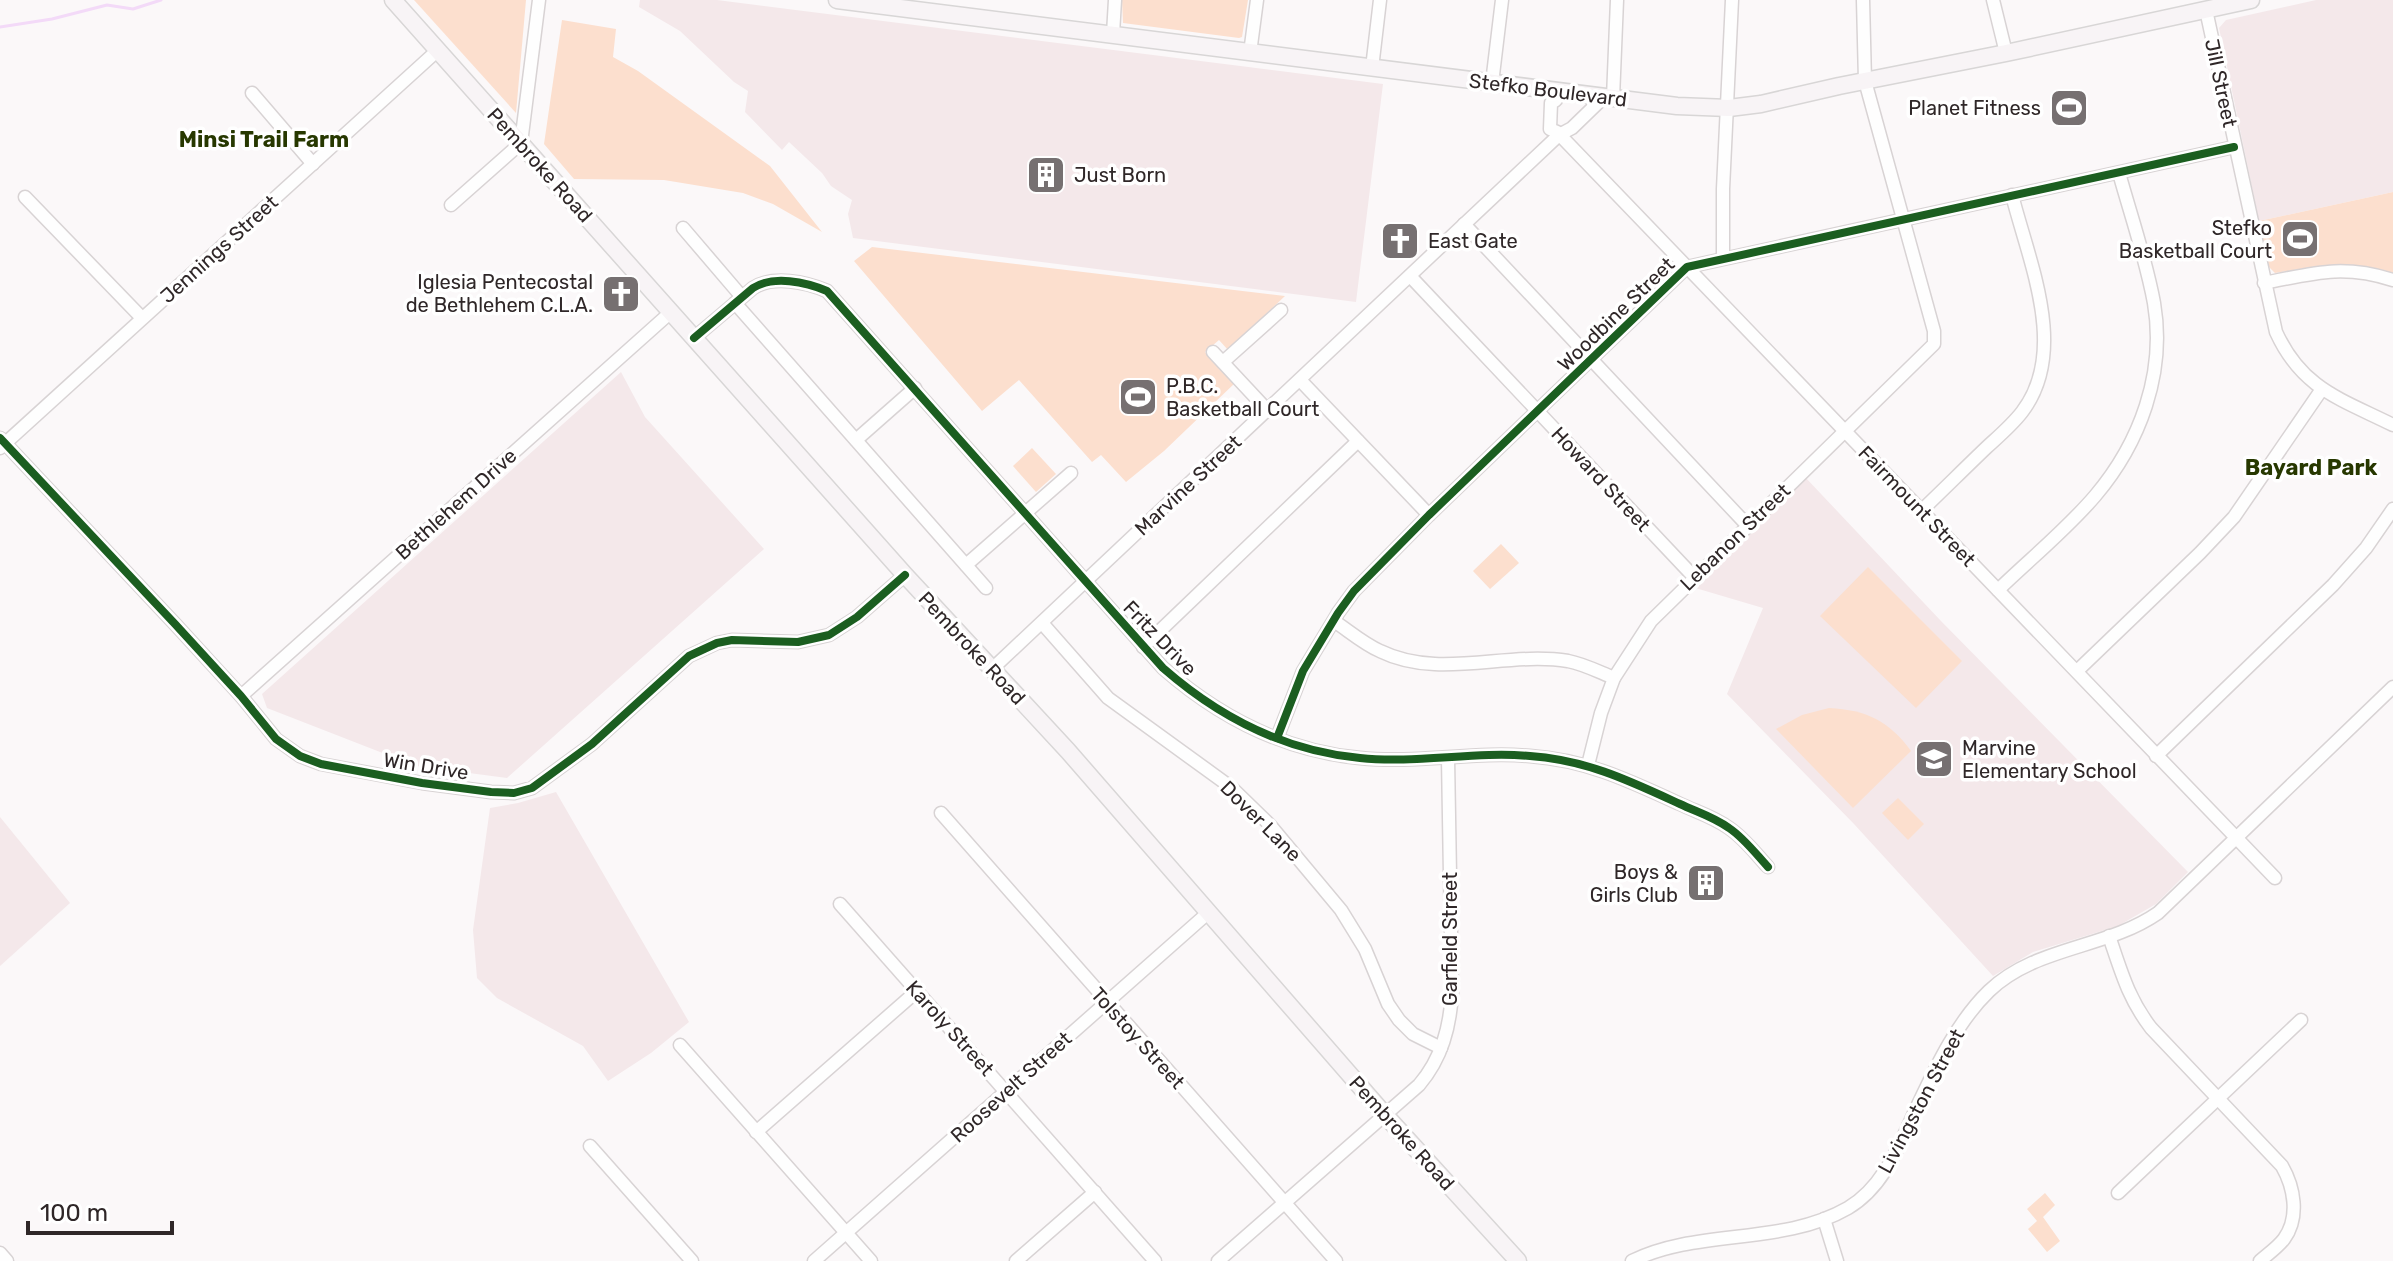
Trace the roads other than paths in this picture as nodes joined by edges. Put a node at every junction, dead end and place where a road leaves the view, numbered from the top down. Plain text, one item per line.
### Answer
1 (393, 0) edge
2 (539, 0) edge
3 (837, 0) edge
4 (1115, 0) edge
5 (1257, 0) edge
6 (1380, 0) edge
7 (1502, 0) edge
8 (1617, 0) edge
9 (1732, 0) edge
10 (1863, 0) edge
11 (1993, 0) edge
12 (2251, 0) edge
13 (960, 7) edge
14 (2206, 10) junction
15 (1113, 34) junction
16 (438, 50) junction
17 (1250, 53) junction
18 (2006, 53) junction
19 (1372, 68) junction
20 (1865, 81) junction
21 (1492, 83) junction
22 (252, 93) dead end
23 (1557, 95) junction
24 (1609, 97) junction
25 (1729, 108) junction
26 (1558, 134) junction
27 (521, 143) junction
28 (2234, 147) junction
29 (313, 164) junction
30 (2119, 173) junction
31 (2012, 195) junction
32 (25, 197) dead end
33 (451, 205) dead end
34 (1903, 219) junction
35 (1464, 224) junction
36 (683, 228) dead end
37 (1723, 258) junction
38 (1687, 267) junction
39 (1410, 276) junction
40 (2393, 280) edge
41 (2264, 283) junction
42 (739, 300) junction
43 (1281, 310) dead end
44 (671, 312) junction
45 (142, 318) junction
46 (694, 338) junction
47 (1213, 352) dead end
48 (1592, 359) junction
49 (1223, 362) junction
50 (1300, 380) junction
51 (915, 388) junction
52 (2322, 389) junction
53 (1268, 411) junction
54 (1539, 411) junction
55 (2393, 425) edge
56 (1845, 431) junction
57 (856, 440) junction
58 (1358, 441) junction
59 (2, 443) edge
60 (1071, 473) dead end
61 (2393, 509) edge
62 (1921, 511) junction
63 (1025, 513) junction
64 (1429, 515) junction
65 (1747, 525) junction
66 (966, 565) junction
67 (905, 575) junction
68 (1694, 577) junction
69 (1085, 582) junction
70 (986, 588) dead end
71 (1998, 590) junction
72 (1334, 621) junction
73 (1042, 623) junction
74 (1143, 647) junction
75 (991, 670) junction
76 (2077, 671) junction
77 (1614, 678) junction
78 (2393, 687) edge
79 (241, 696) junction
80 (1277, 738) junction
81 (2156, 756) junction
82 (1448, 758) junction
83 (1588, 765) junction
84 (941, 813) dead end
85 (2237, 839) junction
86 (1768, 867) dead end
87 (2275, 878) dead end
88 (840, 904) dead end
89 (1209, 912) junction
90 (2109, 936) junction
91 (917, 991) junction
92 (1106, 1002) junction
93 (2301, 1020) dead end
94 (680, 1045) dead end
95 (1441, 1048) junction
96 (1006, 1091) junction
97 (2219, 1098) junction
98 (1385, 1115) junction
99 (756, 1132) junction
100 (590, 1146) dead end
101 (1095, 1192) junction
102 (2118, 1193) dead end
103 (1284, 1203) junction
104 (1824, 1219) junction
105 (846, 1232) junction
106 (0, 1253) edge
107 (7, 1261) edge
108 (692, 1261) edge
109 (814, 1261) edge
110 (871, 1261) edge
111 (1016, 1261) edge
112 (1155, 1261) edge
113 (1218, 1261) edge
114 (1336, 1261) edge
115 (1518, 1261) edge
116 (1632, 1261) edge
117 (1837, 1261) edge
118 (2260, 1261) edge

1 - 16 main road, Pembroke Road
2 - 27 street
3 - 13 main road, Stefko Boulevard
4 - 15 street
5 - 17 street
6 - 19 street
7 - 21 street
8 - 24 street
9 - 25 street
10 - 20 street
11 - 18 street
12 - 14 main road, Stefko Boulevard
13 - 15 main road, Stefko Boulevard
14 - 18 main road, Stefko Boulevard
14 - 28 street, Jill Street
15 - 17 main road, Stefko Boulevard
16 - 27 main road, Pembroke Road
16 - 29 street, Jennings Street
17 - 19 main road, Stefko Boulevard
18 - 20 main road, Stefko Boulevard
19 - 21 main road, Stefko Boulevard
20 - 25 main road, Stefko Boulevard
20 - 34 street
21 - 23 main road, Stefko Boulevard
22 - 29 street
23 - 24 main road, Stefko Boulevard
23 - 26 street
24 - 25 main road, Stefko Boulevard
24 - 26 street, Marvine Street
25 - 37 street
26 - 35 street, Marvine Street
26 - 38 street, Fairmount Street
27 - 33 street
27 - 44 main road, Pembroke Road
28 - 30 street, Woodbine Street
28 - 41 street, Jill Street
29 - 45 street, Jennings Street
30 - 31 street, Woodbine Street
30 - 71 street
31 - 34 street, Woodbine Street
31 - 62 street
32 - 45 street
34 - 37 street, Woodbine Street
34 - 56 street, Lebanon Street
35 - 39 street, Marvine Street
35 - 48 street
36 - 42 street
37 - 38 street, Woodbine Street
38 - 48 street, Woodbine Street
38 - 56 street, Fairmount Street
39 - 50 street, Marvine Street
39 - 54 street, Howard Street
40 - 41 street
41 - 52 street, Jill Street
42 - 46 street, Fritz Drive
42 - 51 street, Fritz Drive
42 - 57 street
43 - 49 street
44 - 46 main road, Pembroke Road
44 - 79 street, Bethlehem Drive
45 - 59 street, Jennings Street
46 - 67 main road, Pembroke Road
47 - 49 street
48 - 54 street, Woodbine Street
48 - 65 street
49 - 53 street
50 - 53 street, Marvine Street
50 - 58 street
51 - 57 street
51 - 63 street, Fritz Drive
52 - 55 street, Jill Street
52 - 76 street
53 - 69 street, Marvine Street
54 - 64 street, Woodbine Street
54 - 68 street, Howard Street
56 - 62 street, Fairmount Street
56 - 65 street, Lebanon Street
57 - 66 street
58 - 64 street
58 - 74 street
59 - 79 street, Win Drive
60 - 63 street
61 - 81 street
62 - 71 street, Fairmount Street
63 - 66 street
63 - 69 street, Fritz Drive
64 - 72 street, Woodbine Street
65 - 68 street, Lebanon Street
66 - 70 street
67 - 75 main road, Pembroke Road
67 - 79 street, Win Drive
68 - 77 street, Lebanon Street
69 - 73 street, Marvine Street
69 - 74 street, Fritz Drive
71 - 76 street, Fairmount Street
72 - 77 street
72 - 80 street, Woodbine Street
73 - 75 street, Marvine Street
73 - 95 street, Dover Lane
74 - 80 street, Fritz Drive
75 - 89 main road, Pembroke Road
76 - 81 street, Fairmount Street
77 - 83 street, Lebanon Street
78 - 85 street, Livingston Street
80 - 82 street, Fritz Drive
81 - 85 street, Fairmount Street
82 - 83 street, Fritz Drive
82 - 95 street, Garfield Street
83 - 86 street, Fritz Drive
84 - 92 street, Tolstoy Street
85 - 87 street, Fairmount Street
85 - 90 street, Livingston Street
88 - 91 street, Karoly Street
89 - 92 street, Roosevelt Street
89 - 98 main road, Pembroke Road
90 - 97 street
90 - 104 street, Livingston Street
91 - 96 street, Karoly Street
91 - 99 street
92 - 96 street, Roosevelt Street
92 - 103 street, Tolstoy Street
93 - 97 street
94 - 99 street
95 - 98 street, Garfield Street
96 - 101 street, Karoly Street
96 - 105 street, Roosevelt Street
97 - 102 street
97 - 118 street
98 - 103 street, Garfield Street
98 - 115 main road, Pembroke Road
99 - 105 street
100 - 108 street
101 - 111 street
101 - 112 street, Karoly Street
103 - 113 street, Garfield Street
103 - 114 street, Tolstoy Street
104 - 116 street, Livingston Street
104 - 117 street
105 - 109 street, Roosevelt Street
105 - 110 street
106 - 107 street

